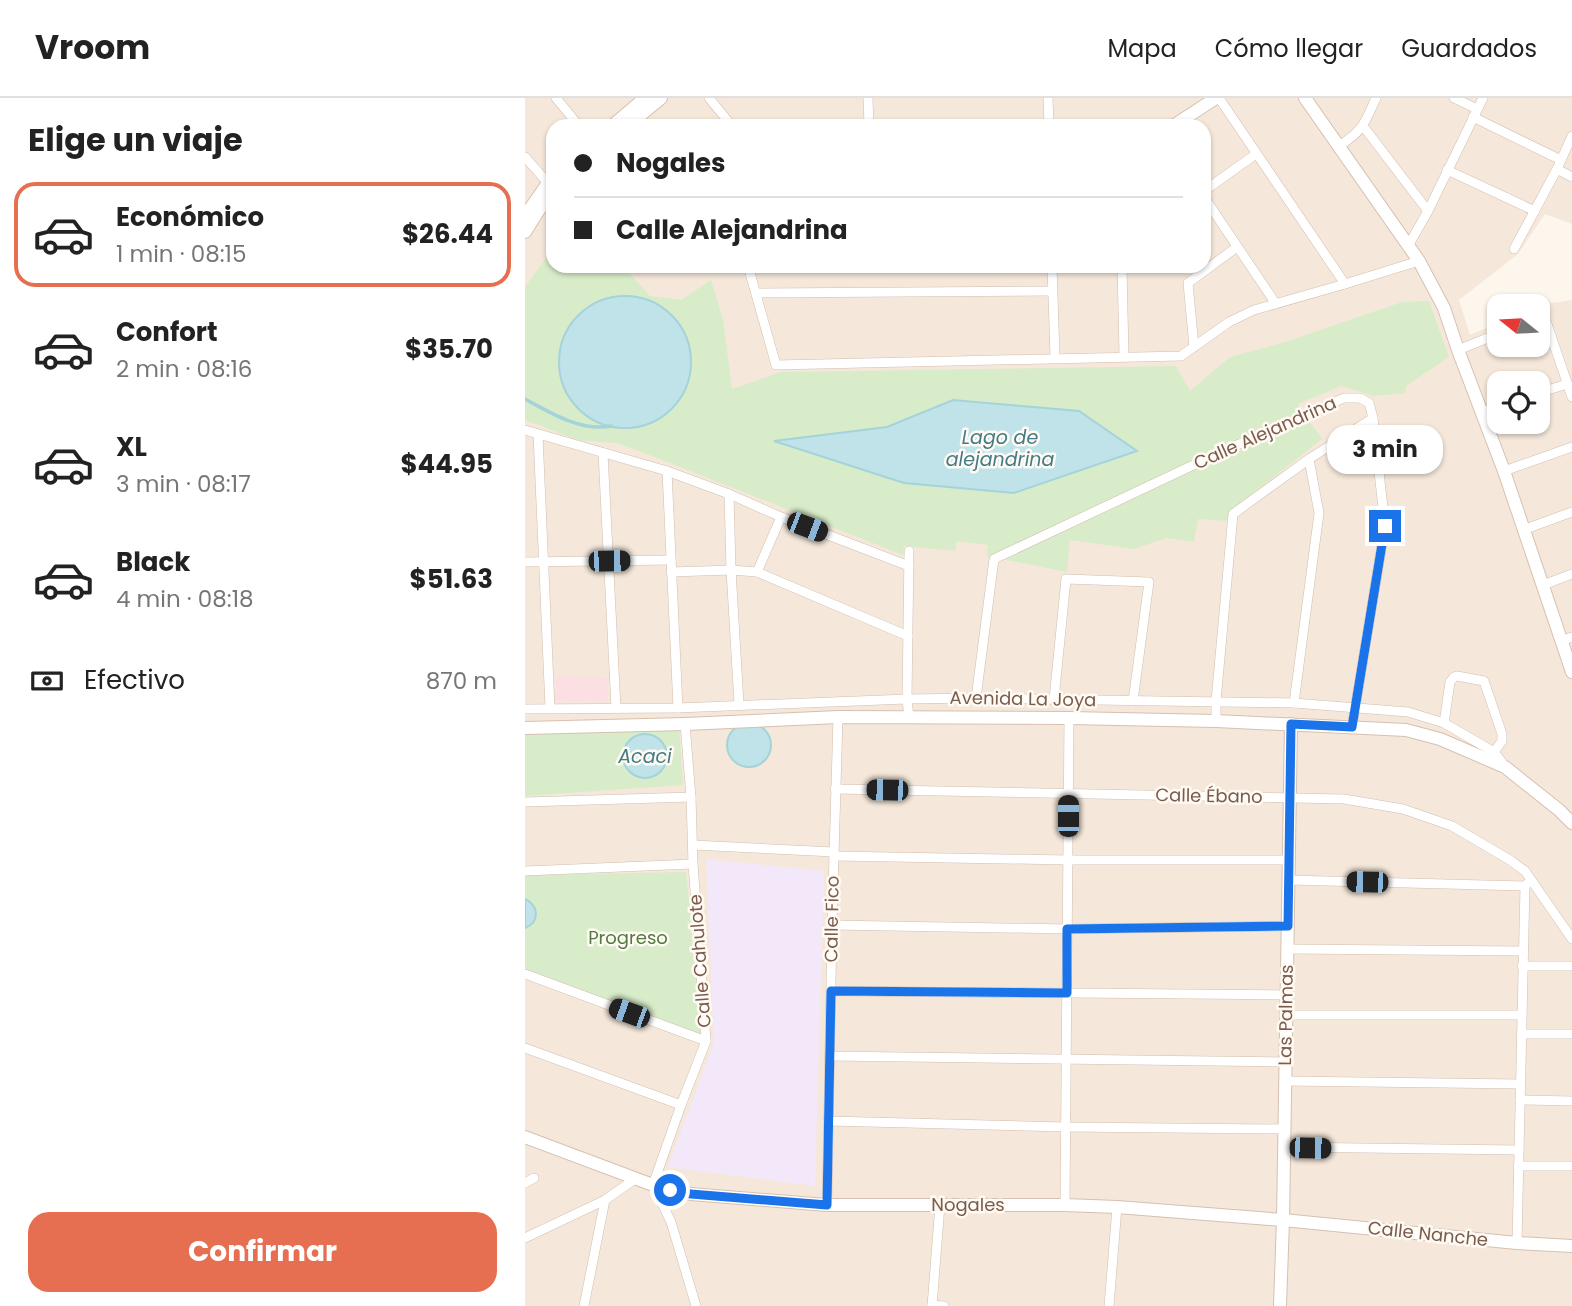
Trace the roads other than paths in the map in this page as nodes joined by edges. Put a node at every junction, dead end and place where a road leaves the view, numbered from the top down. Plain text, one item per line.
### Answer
1 (556, 98) edge
2 (661, 98) edge
3 (709, 98) edge
4 (868, 98) edge
5 (1048, 98) edge
6 (1218, 98) edge
7 (1305, 98) edge
8 (1376, 98) edge
9 (1454, 98) edge
10 (1483, 98) edge
11 (642, 99) edge
12 (1475, 113) junction
13 (573, 119) edge
14 (620, 119) edge
15 (640, 119) edge
16 (726, 119) edge
17 (869, 119) edge
18 (1049, 119) edge
19 (1184, 119) edge
20 (1363, 126) junction
21 (1572, 136) edge
22 (1339, 146) junction
23 (1256, 154) junction
24 (525, 158) edge
25 (1559, 165) junction
26 (1447, 170) junction
27 (1572, 177) edge
28 (546, 179) edge
29 (1211, 186) edge
30 (546, 190) edge
31 (546, 194) edge
32 (1211, 208) edge
33 (1428, 211) junction
34 (1535, 211) junction
35 (525, 216) edge
36 (525, 232) edge
37 (1237, 247) junction
38 (1408, 247) junction
39 (1514, 249) dead end
40 (1419, 261) junction
41 (1211, 266) edge
42 (750, 273) edge
43 (1052, 273) edge
44 (1122, 273) edge
45 (1202, 273) edge
46 (1345, 284) junction
47 (1052, 291) junction
48 (757, 293) junction
49 (1276, 304) junction
50 (1551, 336) edge
51 (1487, 338) edge
52 (1194, 347) junction
53 (1458, 350) junction
54 (1124, 356) junction
55 (1055, 357) junction
56 (1567, 384) junction
57 (1550, 389) edge
58 (1572, 397) edge
59 (1487, 410) edge
60 (1482, 412) junction
61 (1373, 418) junction
62 (525, 430) edge
63 (538, 435) junction
64 (1572, 447) edge
65 (603, 453) junction
66 (1309, 459) junction
67 (667, 471) junction
68 (1504, 471) junction
69 (729, 494) junction
70 (1572, 512) edge
71 (781, 517) junction
72 (1523, 530) junction
73 (909, 551) dead end
74 (671, 560) junction
75 (543, 561) junction
76 (609, 561) junction
77 (525, 562) edge
78 (909, 566) junction
79 (731, 570) junction
80 (671, 572) junction
81 (757, 572) junction
82 (1572, 574) edge
83 (1543, 585) junction
84 (908, 636) junction
85 (1567, 639) edge
86 (1572, 672) edge
87 (976, 698) junction
88 (907, 699) junction
89 (1054, 699) junction
90 (1133, 701) junction
91 (1216, 701) junction
92 (1294, 703) junction
93 (739, 704) junction
94 (1355, 707) junction
95 (550, 708) junction
96 (616, 708) junction
97 (678, 708) junction
98 (525, 709) edge
99 (838, 717) junction
100 (909, 718) junction
101 (1069, 719) junction
102 (1216, 721) junction
103 (1444, 723) junction
104 (685, 724) junction
105 (1291, 724) junction
106 (1352, 727) junction
107 (525, 728) edge
108 (1494, 752) junction
109 (1505, 767) junction
110 (835, 789) junction
111 (1069, 794) junction
112 (691, 797) junction
113 (1290, 797) junction
114 (525, 802) edge
115 (1572, 823) edge
116 (693, 845) junction
117 (834, 854) junction
118 (1068, 860) junction
119 (1289, 860) junction
120 (693, 864) junction
121 (525, 871) edge
122 (1288, 880) junction
123 (1528, 884) junction
124 (832, 925) junction
125 (1288, 926) junction
126 (1067, 929) junction
127 (1572, 939) edge
128 (1287, 949) junction
129 (1523, 951) junction
130 (1522, 966) junction
131 (1572, 966) edge
132 (525, 974) edge
133 (831, 991) junction
134 (1067, 993) junction
135 (1287, 995) junction
136 (1521, 1015) junction
137 (1286, 1016) junction
138 (1521, 1034) junction
139 (1572, 1034) edge
140 (706, 1041) junction
141 (525, 1048) edge
142 (829, 1056) junction
143 (1067, 1060) junction
144 (1286, 1062) junction
145 (1285, 1082) junction
146 (1520, 1084) junction
147 (1520, 1100) junction
148 (1572, 1101) edge
149 (681, 1104) junction
150 (828, 1121) junction
151 (1066, 1127) junction
152 (1285, 1129) junction
153 (525, 1138) edge
154 (1284, 1147) junction
155 (1518, 1150) junction
156 (1518, 1166) junction
157 (1572, 1166) edge
158 (525, 1175) edge
159 (635, 1179) junction
160 (525, 1183) edge
161 (653, 1185) junction
162 (605, 1200) junction
163 (827, 1205) junction
164 (940, 1205) junction
165 (1065, 1205) junction
166 (1117, 1207) junction
167 (1283, 1220) junction
168 (525, 1238) edge
169 (1517, 1243) junction
170 (1572, 1246) edge
171 (583, 1306) edge
172 (696, 1306) edge
173 (932, 1306) edge
174 (944, 1306) edge
175 (1109, 1306) edge
176 (1280, 1306) edge

1 - 13 street
2 - 15 street
3 - 16 street
4 - 17 street
5 - 18 street
6 - 19 street
6 - 23 street
7 - 22 street
8 - 20 street
9 - 12 street
10 - 12 street
11 - 14 street
12 - 25 street
12 - 26 street
20 - 22 street
20 - 33 street
21 - 25 street
22 - 38 street
23 - 29 street
23 - 46 street
24 - 28 street
25 - 27 street
25 - 34 street
26 - 33 street
26 - 34 street
30 - 35 street
31 - 36 street
32 - 37 street
33 - 38 street
34 - 39 street
37 - 41 street
37 - 49 street
38 - 40 street
40 - 46 street
40 - 53 street
42 - 48 street
43 - 47 street
44 - 54 street
45 - 52 street
46 - 49 street
47 - 48 street
47 - 55 street
48 - 55 street
49 - 52 street
50 - 56 street
51 - 53 street
52 - 54 street
53 - 60 street
54 - 55 street
56 - 57 street
56 - 58 street
59 - 60 street
60 - 68 street
61 - 66 street
61 - 87 street, Calle Alejandrina
61 - 94 street
62 - 63 street
63 - 65 street
63 - 75 street
64 - 68 street
65 - 67 street
65 - 76 street
66 - 91 street
66 - 92 street
67 - 69 street
67 - 74 street
68 - 72 street
69 - 71 street
69 - 79 street
70 - 72 street
71 - 78 street
71 - 81 street
72 - 83 street
73 - 78 street
74 - 76 street
74 - 80 street
75 - 76 street
75 - 77 street
75 - 95 street
76 - 96 street
78 - 84 street
79 - 80 street
79 - 81 street
79 - 93 street
80 - 97 street
81 - 84 street
82 - 83 street
83 - 85 street
84 - 88 street
85 - 86 street
87 - 88 street, Avenida La Joya
87 - 89 street, Avenida La Joya
88 - 93 street, Avenida La Joya
88 - 100 street
89 - 90 street, Avenida La Joya
89 - 90 street
90 - 91 street, Avenida La Joya
91 - 92 street, Avenida La Joya
91 - 102 street
92 - 94 street, Avenida La Joya
93 - 97 street, Avenida La Joya
94 - 103 street, Avenida La Joya
94 - 106 street
95 - 96 street, Avenida La Joya
95 - 98 street, Avenida La Joya
96 - 97 street, Avenida La Joya
99 - 100 street, Avenida La Joya
99 - 104 street, Avenida La Joya
99 - 110 street, Calle Fico
100 - 101 street, Avenida La Joya
101 - 102 street, Avenida La Joya
101 - 111 street
102 - 105 street, Avenida La Joya
103 - 108 street, Avenida La Joya
103 - 108 street
104 - 107 street, Avenida La Joya
104 - 112 street, Calle Cahulote
105 - 106 street, Avenida La Joya
105 - 113 street, Las Palmas
106 - 109 street, Avenida La Joya
108 - 109 street, Avenida La Joya
109 - 115 street, Avenida La Joya
110 - 111 street, Calle Ébano
110 - 117 street, Calle Fico
111 - 113 street, Calle Ébano
111 - 118 street
112 - 114 street
112 - 116 street, Calle Cahulote
113 - 119 street, Las Palmas
113 - 123 street, Calle Ébano
116 - 117 street
116 - 120 street, Calle Cahulote
117 - 118 street
117 - 124 street, Calle Fico
118 - 119 street
118 - 126 street
119 - 122 street, Las Palmas
120 - 121 street
120 - 140 street, Calle Cahulote
122 - 123 street
122 - 125 street, Las Palmas
123 - 127 street, Calle Ébano
123 - 129 street
124 - 126 street
124 - 133 street, Calle Fico
125 - 126 street
125 - 128 street, Las Palmas
126 - 134 street
128 - 129 street
128 - 135 street, Las Palmas
129 - 130 street
130 - 131 street
130 - 136 street
132 - 140 street
133 - 134 street
133 - 142 street, Calle Fico
134 - 135 street
134 - 143 street
135 - 137 street, Las Palmas
136 - 137 street
136 - 138 street
137 - 144 street, Las Palmas
138 - 139 street
138 - 146 street
140 - 149 street, Calle Cahulote
141 - 149 street
142 - 143 street
142 - 150 street, Calle Fico
143 - 144 street
143 - 151 street
144 - 145 street, Las Palmas
145 - 146 street
145 - 152 street, Las Palmas
146 - 147 street
147 - 148 street
147 - 155 street
149 - 161 street, Calle Cahulote
150 - 151 street
150 - 163 street, Calle Fico
151 - 152 street
151 - 165 street
152 - 154 street, Las Palmas
153 - 159 street, Nogales
154 - 155 street
154 - 167 street, Las Palmas
155 - 156 street
156 - 157 street
156 - 169 street
158 - 160 street
159 - 161 street, Nogales
159 - 162 street
161 - 163 street, Nogales
161 - 172 street
162 - 168 street
162 - 171 street
163 - 164 street, Nogales
164 - 165 street, Nogales
164 - 173 street
165 - 166 street, Nogales
166 - 167 street, Nogales
166 - 175 street
167 - 169 street, Calle Nanche
167 - 176 street, Las Palmas
169 - 170 street, Calle Nanche
173 - 174 street

